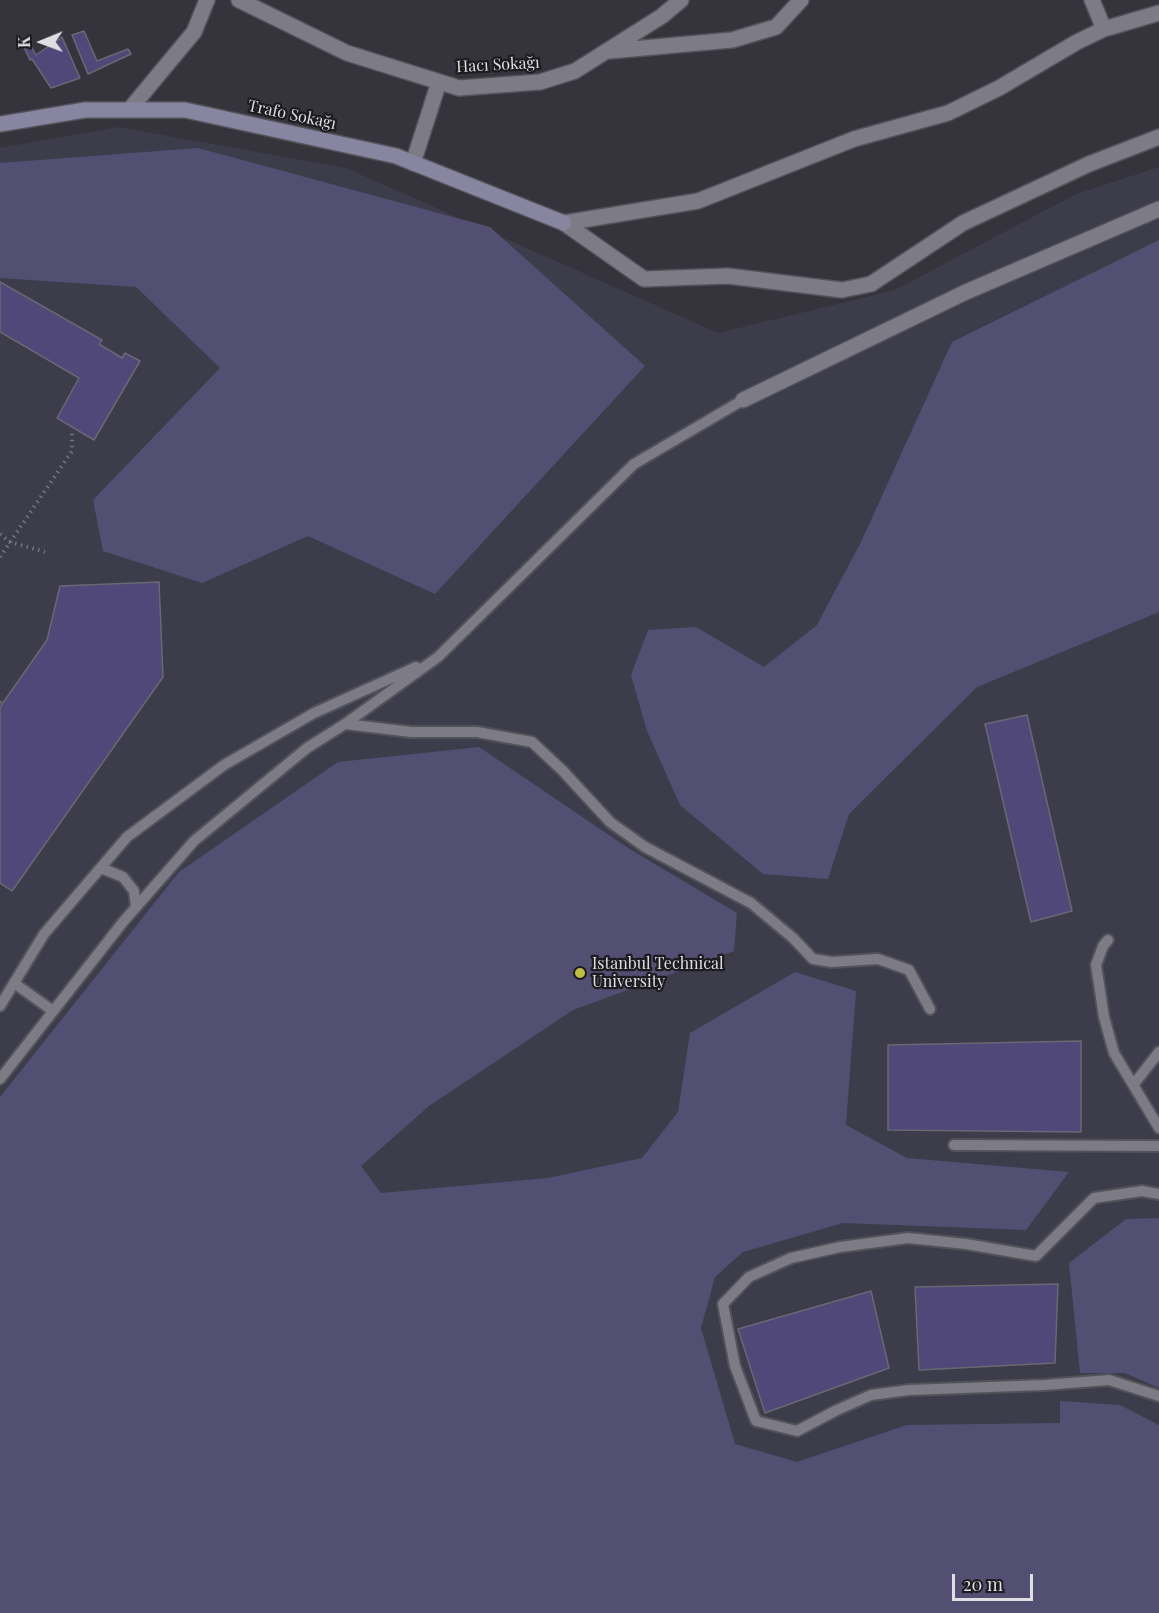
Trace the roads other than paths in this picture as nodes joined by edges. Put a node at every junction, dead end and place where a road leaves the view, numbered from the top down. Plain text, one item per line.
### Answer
1 (207, 0) edge
2 (239, 0) edge
3 (681, 0) edge
4 (801, 0) edge
5 (1092, 0) edge
6 (1159, 13) edge
7 (1104, 29) junction
8 (607, 51) junction
9 (439, 82) junction
10 (130, 109) junction
11 (0, 124) edge
12 (1159, 137) edge
13 (413, 163) junction
14 (1159, 209) edge
15 (564, 223) junction
16 (743, 400) joint
17 (438, 657) junction
18 (345, 724) junction
19 (101, 868) junction
20 (136, 907) junction
21 (1108, 940) dead end
22 (14, 983) junction
23 (0, 1006) edge
24 (930, 1009) dead end
25 (53, 1011) junction
26 (1159, 1052) edge
27 (0, 1079) edge
28 (1134, 1084) junction
29 (1159, 1128) edge
30 (954, 1145) dead end
31 (1159, 1146) edge
32 (1159, 1194) edge
33 (1159, 1396) edge

1 - 10 street
2 - 9 street, Hacı Sokağı
3 - 8 street, Hacı Sokağı
4 - 8 street
5 - 7 street
6 - 7 street
7 - 15 street
8 - 9 street, Hacı Sokağı
9 - 13 street
10 - 11 street, Trafo Sokağı
10 - 13 street, Trafo Sokağı
12 - 15 street
13 - 15 street, Trafo Sokağı
14 - 16 street
16 - 17 lane
17 - 18 lane
17 - 19 lane
18 - 20 lane
18 - 24 lane
19 - 20 lane
19 - 22 lane
20 - 25 lane
21 - 28 lane
22 - 23 lane
22 - 25 lane
25 - 27 lane
26 - 28 lane
28 - 29 lane
30 - 31 lane
32 - 33 lane

